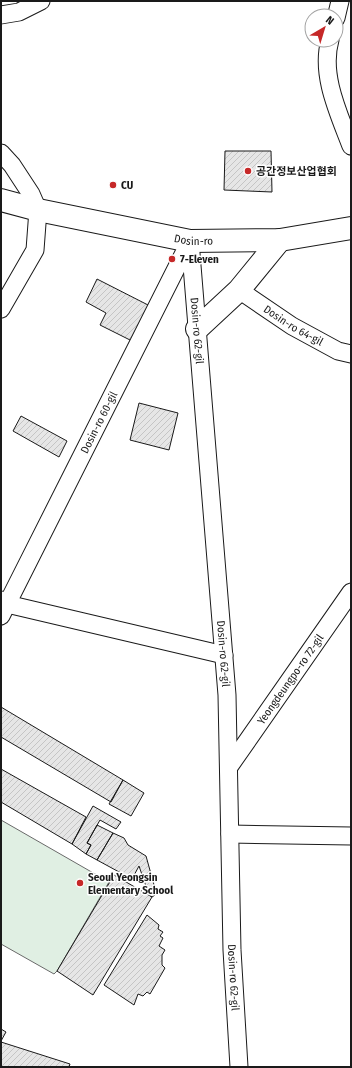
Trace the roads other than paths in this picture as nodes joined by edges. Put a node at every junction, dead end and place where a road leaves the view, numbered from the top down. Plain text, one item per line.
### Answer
1 (41, 1) edge
2 (1, 15) edge
3 (328, 48) edge
4 (351, 146) edge
5 (1, 152) edge
6 (1, 200) edge
7 (38, 210) junction
8 (351, 228) edge
9 (280, 240) junction
10 (190, 241) junction
11 (239, 290) junction
12 (1, 309) edge
13 (197, 330) junction
14 (351, 354) edge
15 (351, 592) edge
16 (3, 607) edge
17 (224, 655) junction
18 (228, 767) junction
19 (230, 834) junction
20 (351, 836) edge
21 (239, 1067) edge

1 - 2 street
3 - 4 street
5 - 7 street
6 - 7 main road, Dosin-ro
7 - 10 main road, Dosin-ro
7 - 12 street
8 - 9 main road, Dosin-ro
9 - 10 main road, Dosin-ro
9 - 11 main road
10 - 13 street, Dosin-ro 62-gil
10 - 16 street, Dosin-ro 60-gil
11 - 13 main road
11 - 14 street, Dosin-ro 64-gil
13 - 17 street, Dosin-ro 62-gil
15 - 18 street, Yeongdeungpo-ro 72-gil
16 - 17 street, Dosin-ro 60-gil
17 - 18 street, Dosin-ro 62-gil
18 - 19 street, Dosin-ro 62-gil
19 - 20 street
19 - 21 street, Dosin-ro 62-gil

